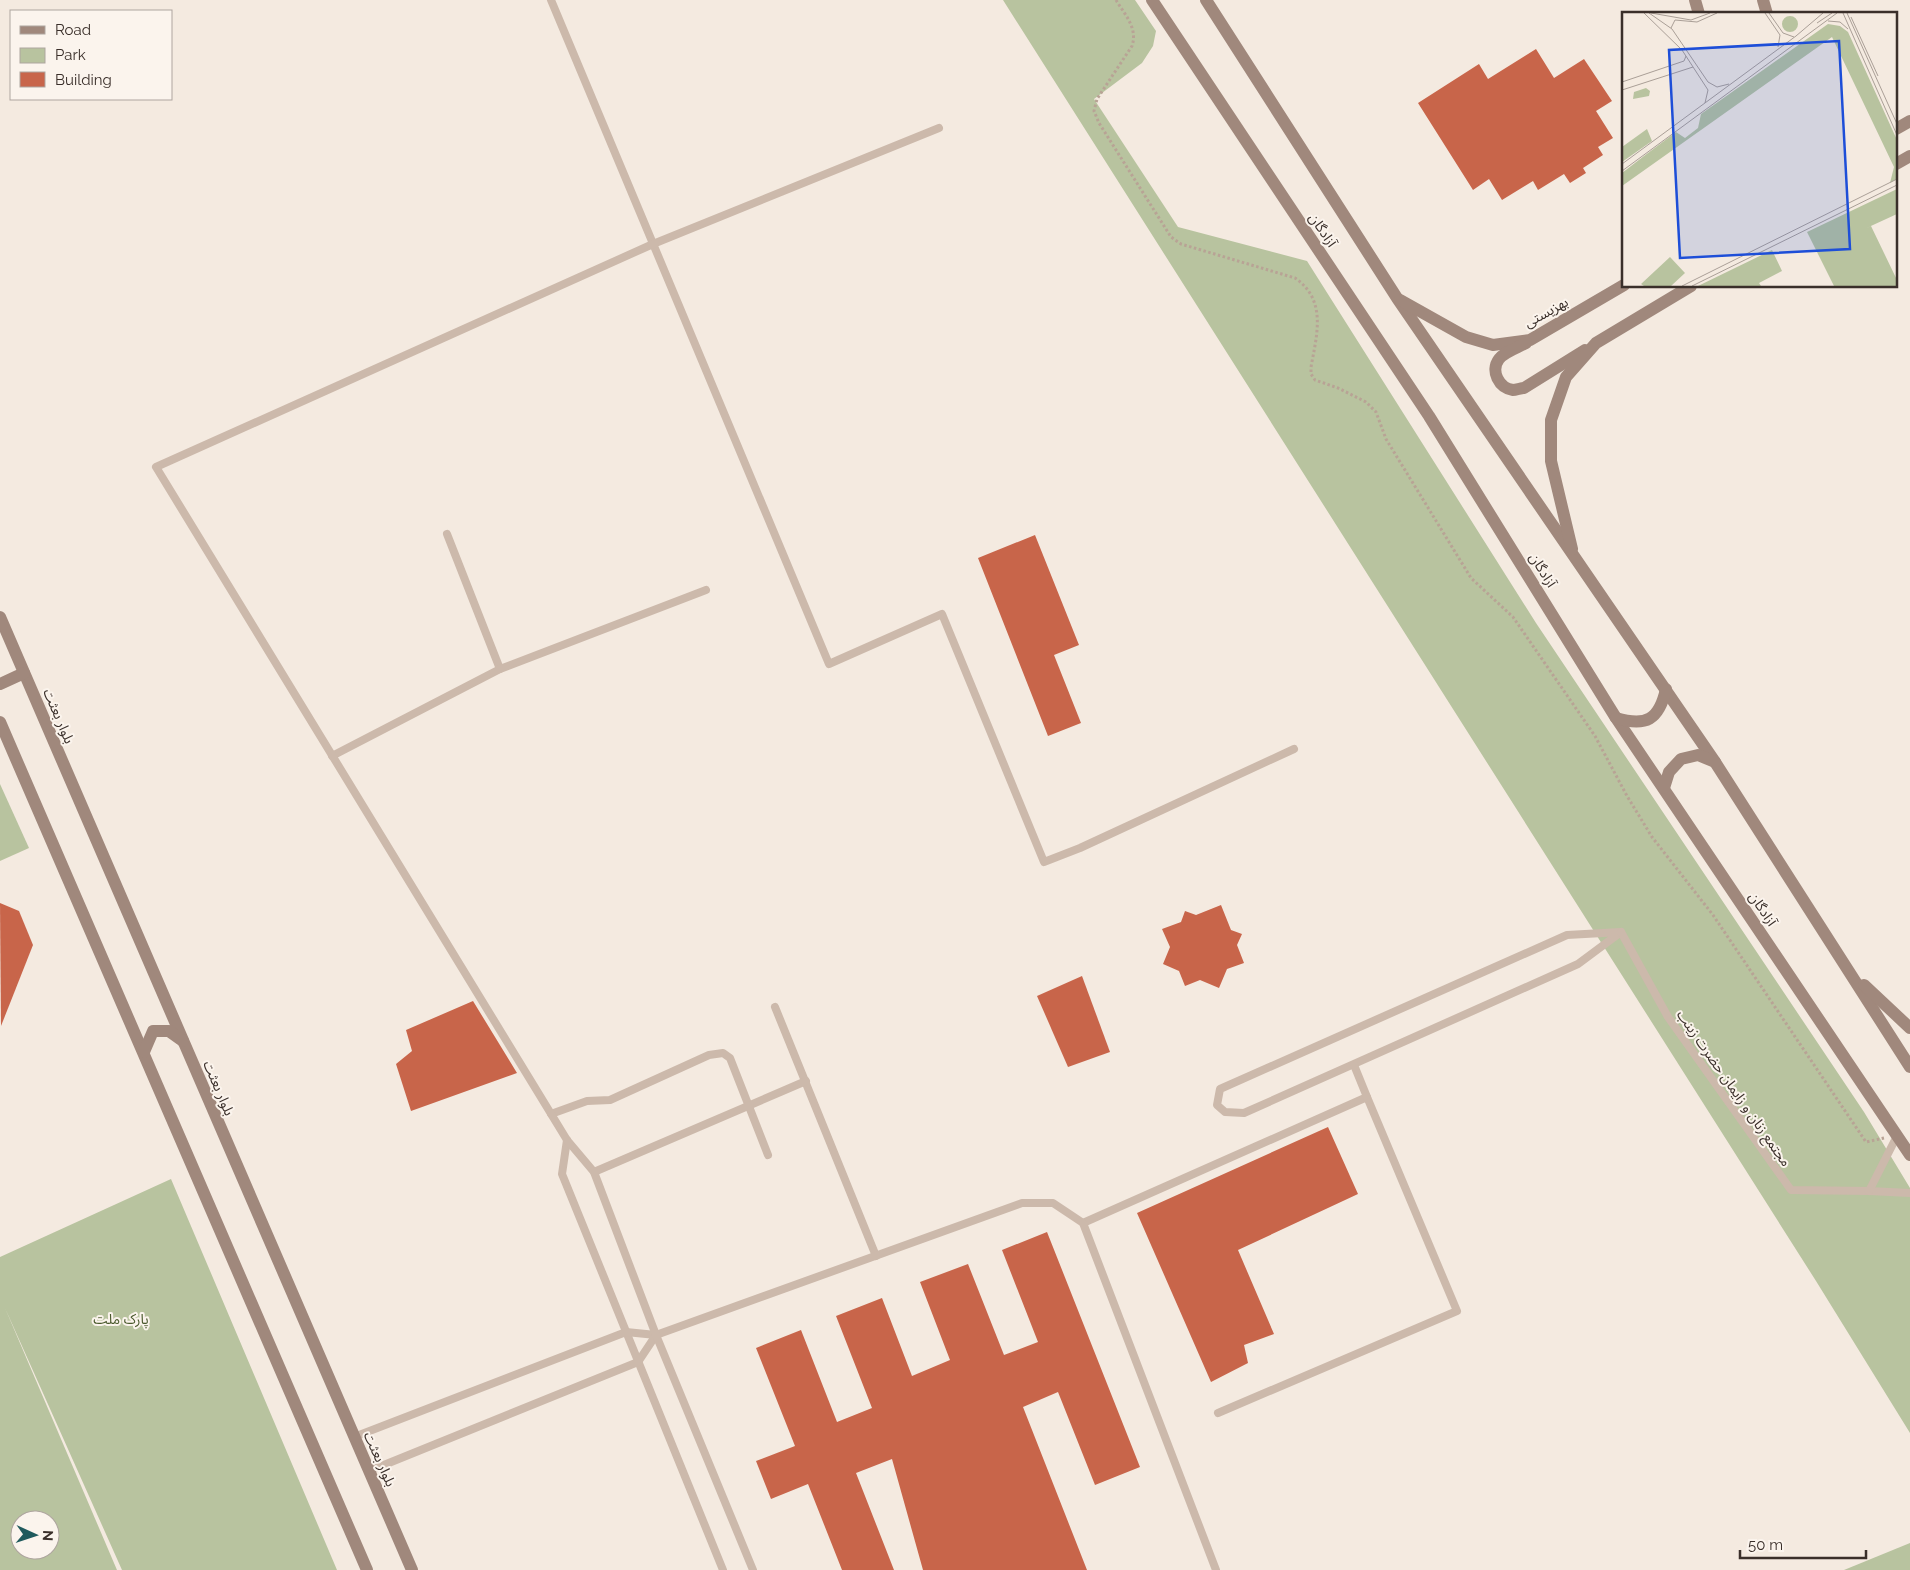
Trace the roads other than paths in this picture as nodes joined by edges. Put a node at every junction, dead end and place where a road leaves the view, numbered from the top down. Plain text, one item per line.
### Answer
1 (551, 0) edge
2 (1152, 0) edge
3 (1206, 0) edge
4 (1910, 121) edge
5 (939, 128) dead end
6 (1898, 128) edge
7 (1910, 156) edge
8 (1898, 163) edge
9 (653, 244) junction
10 (1622, 286) edge
11 (1688, 288) edge
12 (1397, 298) junction
13 (1530, 340) junction
14 (1596, 343) junction
15 (447, 534) dead end
16 (1574, 556) junction
17 (706, 590) dead end
18 (0, 617) edge
19 (500, 669) junction
20 (24, 672) junction
21 (0, 684) edge
22 (1666, 690) junction
23 (1616, 718) junction
24 (0, 722) edge
25 (1294, 749) dead end
26 (332, 756) junction
27 (1715, 762) junction
28 (1664, 788) junction
29 (1621, 932) junction
30 (1851, 974) junction
31 (775, 1007) dead end
32 (1910, 1028) edge
33 (183, 1041) junction
34 (144, 1052) junction
35 (1354, 1065) junction
36 (1910, 1067) edge
37 (806, 1082) junction
38 (1367, 1096) junction
39 (750, 1106) junction
40 (552, 1114) junction
41 (1897, 1136) junction
42 (567, 1140) junction
43 (768, 1155) dead end
44 (1910, 1156) edge
45 (594, 1172) junction
46 (1869, 1191) junction
47 (1910, 1193) edge
48 (1083, 1223) junction
49 (876, 1256) junction
50 (626, 1332) junction
51 (656, 1335) junction
52 (638, 1362) junction
53 (1218, 1413) dead end
54 (354, 1437) junction
55 (369, 1471) junction
56 (367, 1570) edge
57 (412, 1570) edge
58 (724, 1570) edge
59 (752, 1570) edge
60 (1216, 1570) edge

1 - 9 lane
2 - 23 main road, آزادگان
3 - 12 main road, آزادگان
4 - 6 main road
5 - 9 lane
7 - 8 main road
9 - 25 lane
9 - 26 lane
10 - 13 main road, بهزیستی
11 - 14 main road
12 - 13 main road, بهزیستی
12 - 16 main road, آزادگان
13 - 14 main road
14 - 16 main road
15 - 19 lane
16 - 22 main road, آزادگان
17 - 19 lane
18 - 20 main road, بلوار بعثت
19 - 26 lane
20 - 21 main road
20 - 33 main road, بلوار بعثت
22 - 23 main road
22 - 27 main road, آزادگان
23 - 28 main road, آزادگان
24 - 34 main road
26 - 40 lane
27 - 28 main road
27 - 30 main road, آزادگان
28 - 41 main road, آزادگان
29 - 35 lane
29 - 35 lane
29 - 46 lane, مجتمع زنان و زایمان حضرت زینب
30 - 32 main road
30 - 36 main road, آزادگان
31 - 37 lane
33 - 34 main road
33 - 54 main road, بلوار بعثت
34 - 56 main road
35 - 38 lane
37 - 39 lane
37 - 49 lane
38 - 48 lane
38 - 53 lane
39 - 40 lane
39 - 43 lane
39 - 45 lane
40 - 42 lane
41 - 44 main road, آزادگان
41 - 46 lane
42 - 45 lane
42 - 50 lane
45 - 51 lane
46 - 47 lane, مجتمع زنان و زایمان حضرت زینب
48 - 49 lane
48 - 60 lane
49 - 51 lane
50 - 51 lane
50 - 52 lane
50 - 54 lane
51 - 52 lane
51 - 59 lane
52 - 55 lane
52 - 58 lane
54 - 55 main road, بلوار بعثت
55 - 57 main road, بلوار بعثت

